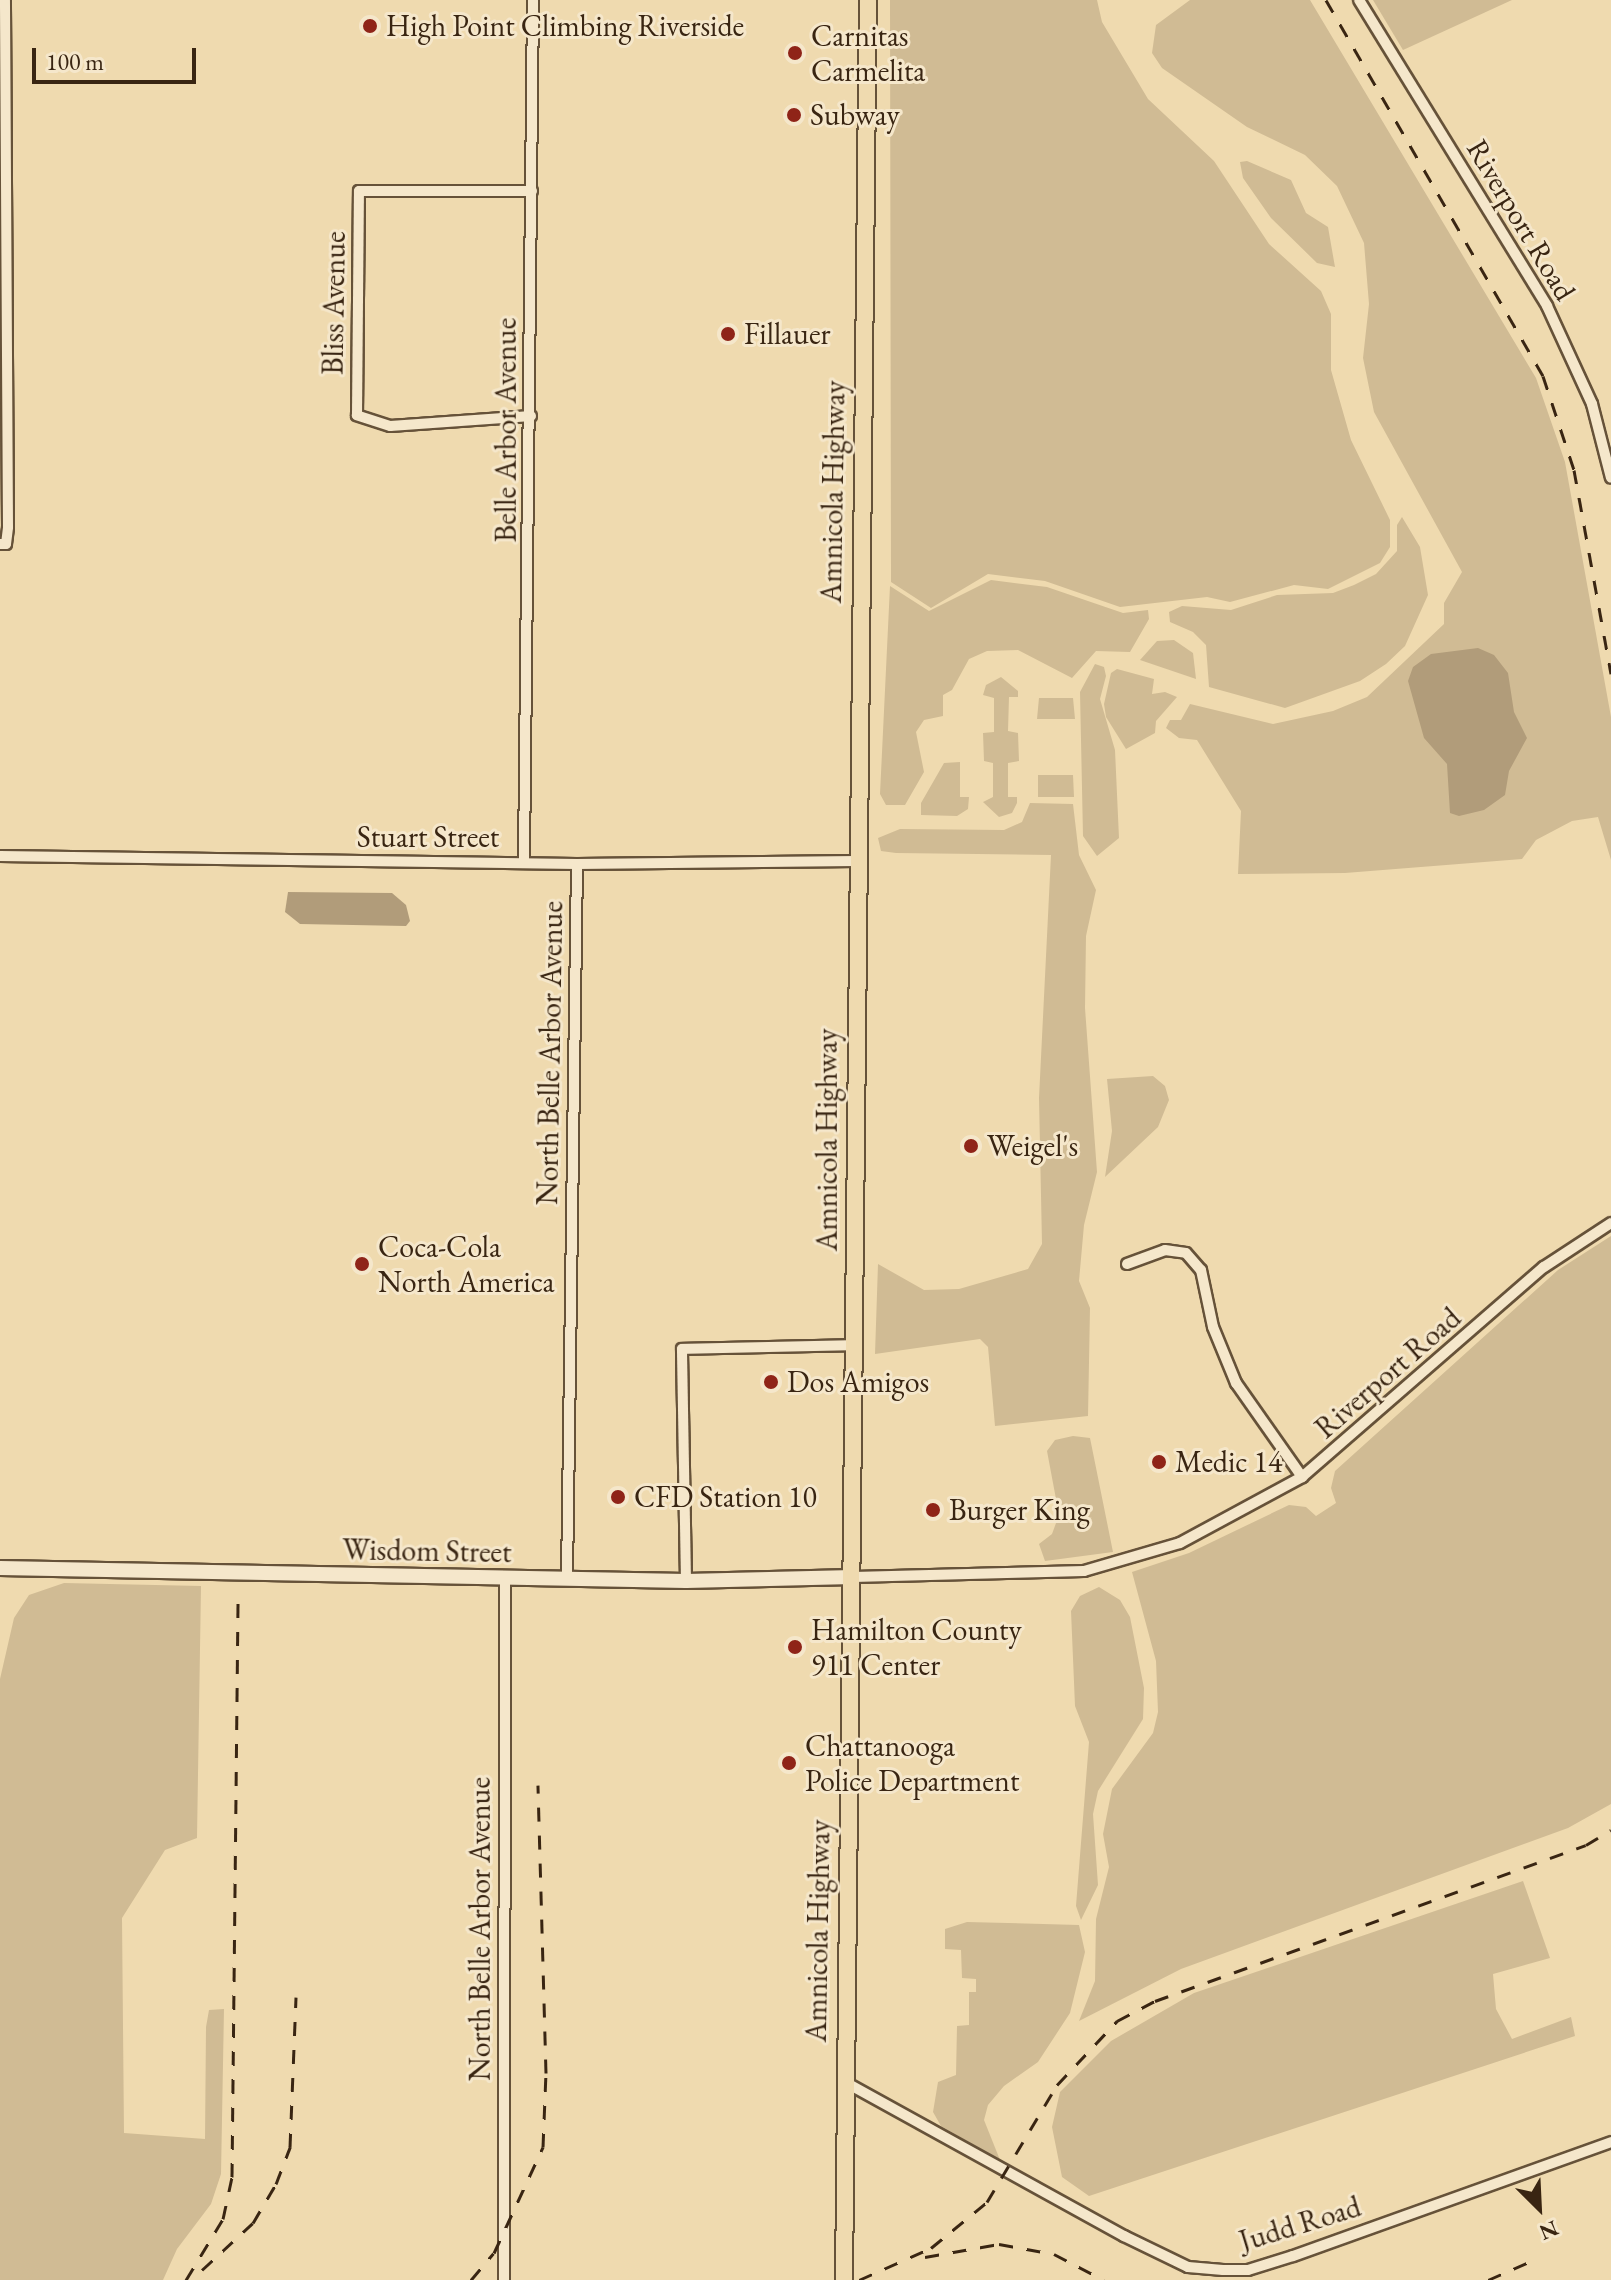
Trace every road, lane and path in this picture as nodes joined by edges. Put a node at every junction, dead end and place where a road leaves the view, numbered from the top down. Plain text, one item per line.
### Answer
1 (5, 0) edge
2 (533, 0) edge
3 (868, 0) edge
4 (1359, 0) edge
5 (4, 179) edge
6 (532, 191) junction
7 (3, 307) edge
8 (531, 416) junction
9 (1611, 478) edge
10 (3, 544) edge
11 (0, 856) edge
12 (524, 860) junction
13 (856, 861) junction
14 (577, 864) junction
15 (1611, 1223) edge
16 (1127, 1264) dead end
17 (855, 1345) junction
18 (1302, 1477) junction
19 (0, 1568) edge
20 (853, 1577) junction
21 (505, 1578) junction
22 (567, 1578) junction
23 (686, 1581) junction
24 (844, 2081) junction
25 (1611, 2142) edge
26 (504, 2280) edge
27 (844, 2280) edge

1 - 5 street
2 - 6 street, Belle Arbor Avenue
3 - 13 main road, Amnicola Highway
4 - 9 street, Riverport Road
5 - 7 street
6 - 8 street, Belle Arbor Avenue
6 - 8 street, Bliss Avenue
7 - 10 street
8 - 12 street, Belle Arbor Avenue
11 - 12 street, Stuart Street
12 - 14 street, Stuart Street
13 - 14 street, Stuart Street
13 - 17 main road, Amnicola Highway
14 - 22 street, North Belle Arbor Avenue
15 - 18 street, Riverport Road
16 - 18 street
17 - 20 main road, Amnicola Highway
17 - 23 street
18 - 20 street, Riverport Road
19 - 21 street, Wisdom Street
20 - 23 street, Wisdom Street
20 - 24 main road, Amnicola Highway
21 - 22 street, Wisdom Street
21 - 26 street, North Belle Arbor Avenue
22 - 23 street, Wisdom Street
24 - 25 street, Judd Road
24 - 27 main road, Amnicola Highway

